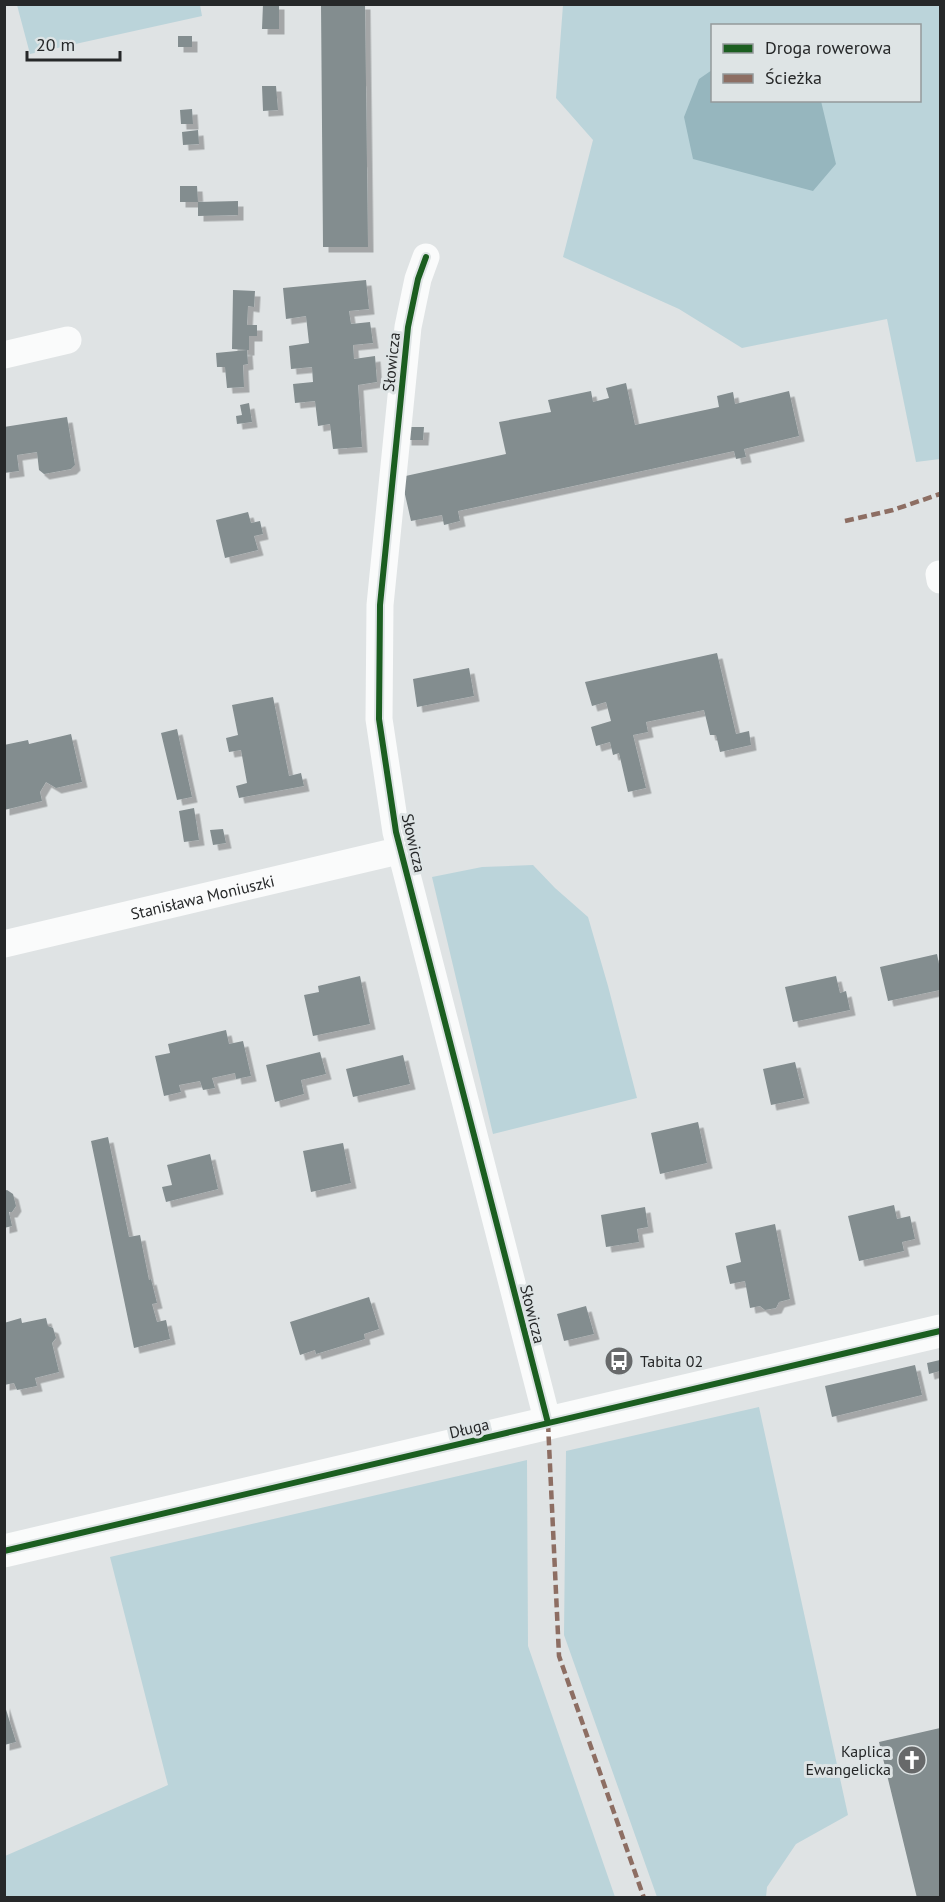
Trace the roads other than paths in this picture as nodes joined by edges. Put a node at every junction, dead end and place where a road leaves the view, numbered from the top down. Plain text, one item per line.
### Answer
1 (426, 257) dead end
2 (68, 340) dead end
3 (4, 355) edge
4 (402, 850) junction
5 (4, 944) edge
6 (940, 1331) edge
7 (548, 1423) junction
8 (4, 1551) edge

1 - 4 street, Słowicza
2 - 3 street
4 - 5 street, Stanisława Moniuszki
4 - 7 street, Słowicza
6 - 7 street, Długa
7 - 8 street, Długa

